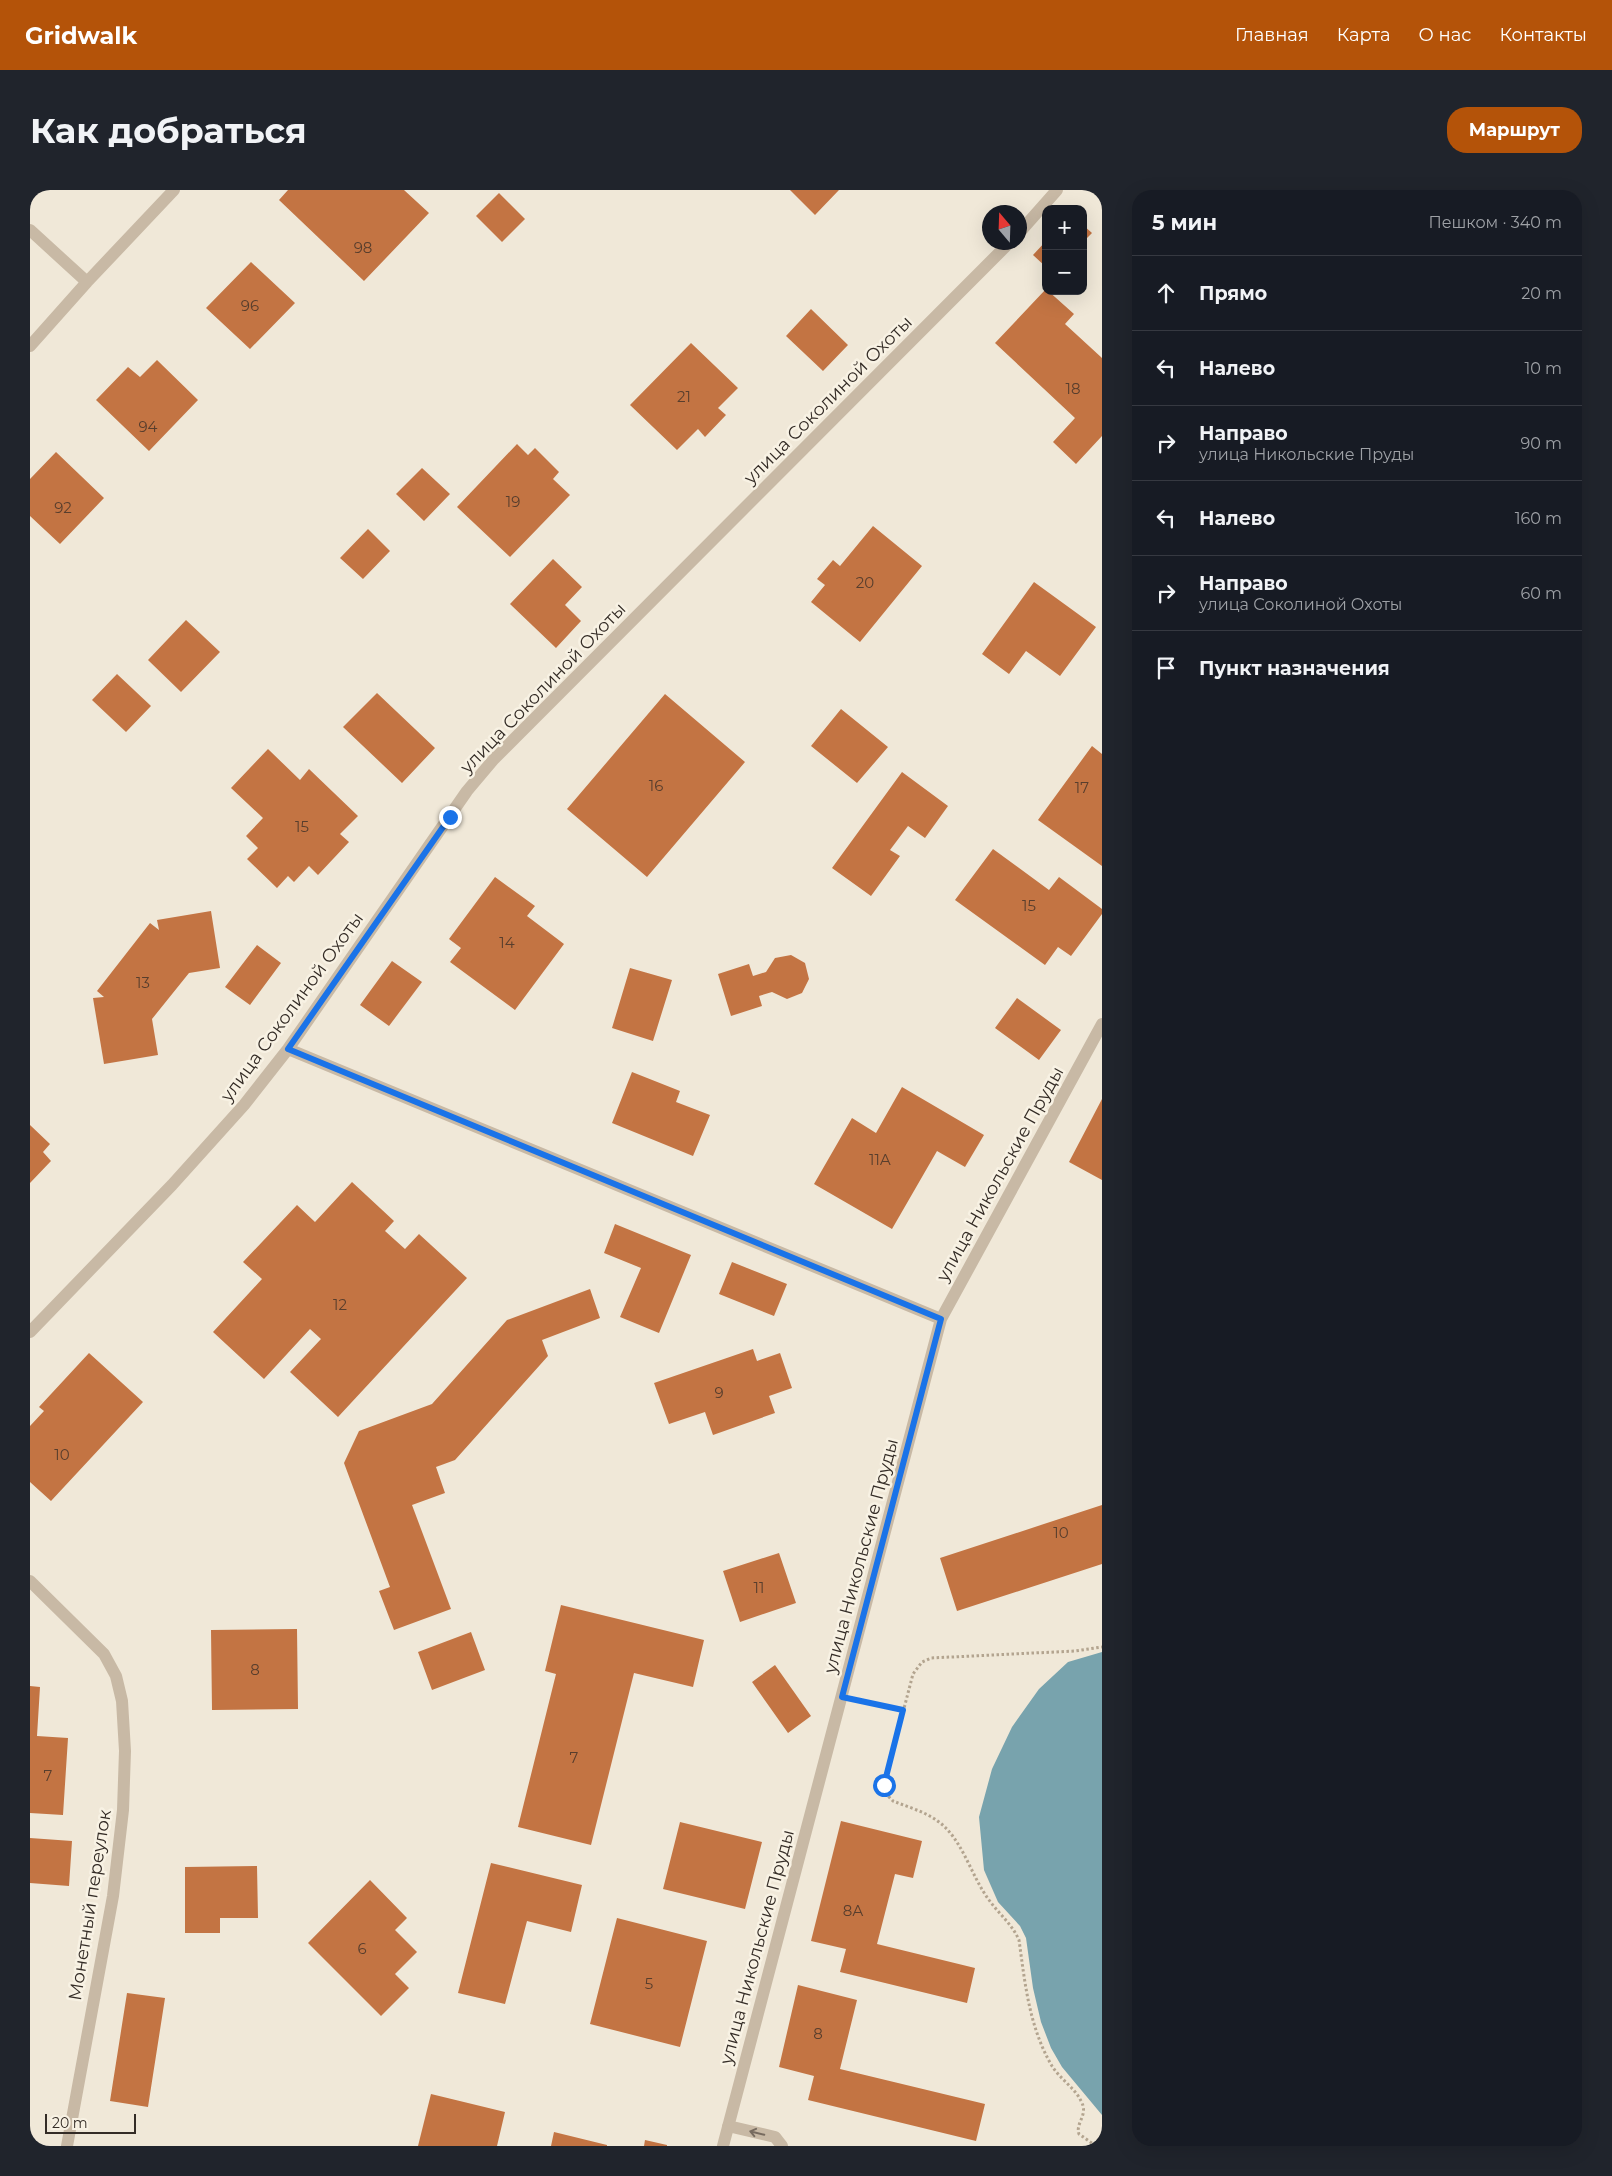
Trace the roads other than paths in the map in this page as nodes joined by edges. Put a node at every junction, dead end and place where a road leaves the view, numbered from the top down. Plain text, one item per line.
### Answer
1 (174, 190) edge
2 (1057, 190) edge
3 (1027, 225) edge
4 (30, 230) edge
5 (1002, 250) edge
6 (87, 282) junction
7 (30, 346) edge
8 (1102, 1024) edge
9 (288, 1049) junction
10 (941, 1319) junction
11 (30, 1332) edge
12 (30, 1581) edge
13 (728, 2126) junction
14 (67, 2146) edge
15 (723, 2146) edge
16 (782, 2146) edge

1 - 6 street
2 - 3 street
4 - 6 street
5 - 9 street, улица Соколиной Охоты
6 - 7 street
8 - 10 street, улица Никольские Пруды
9 - 10 street
9 - 11 street, улица Соколиной Охоты
10 - 13 street, улица Никольские Пруды
12 - 14 street, Монетный переулок
13 - 15 street, улица Никольские Пруды
16 -> 13 street

